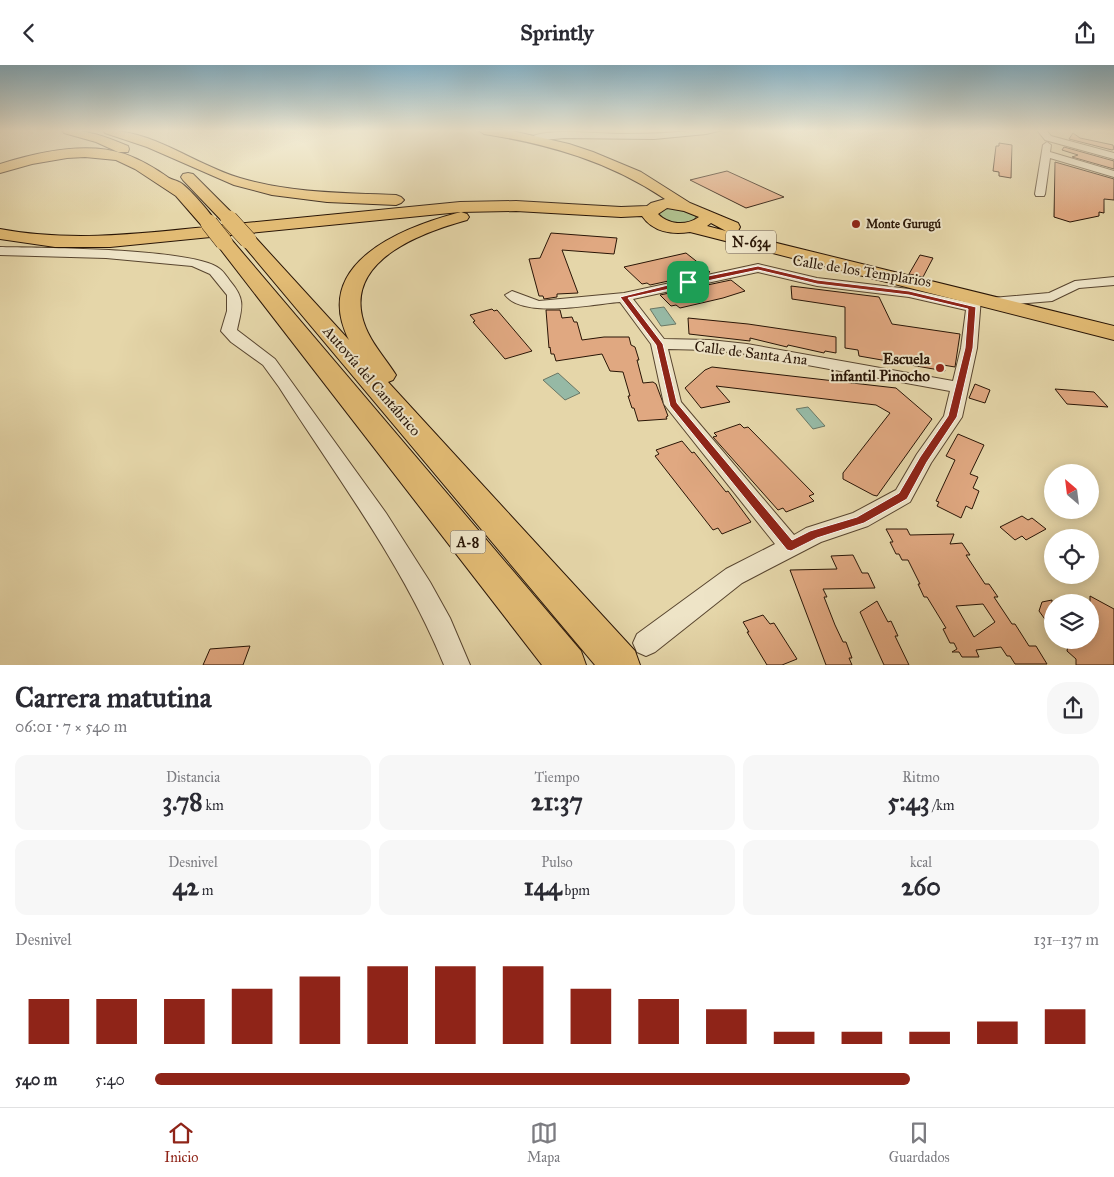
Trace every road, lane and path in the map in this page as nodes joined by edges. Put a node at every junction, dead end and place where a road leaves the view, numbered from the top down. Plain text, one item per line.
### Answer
1 (48, 158) edge
2 (123, 158) edge
3 (142, 158) edge
4 (162, 158) edge
5 (183, 158) edge
6 (600, 158) edge
7 (1045, 158) edge
8 (1059, 158) edge
9 (0, 169) edge
10 (1114, 175) edge
11 (655, 186) junction
12 (1040, 194) dead end
13 (186, 195) junction
14 (684, 205) junction
15 (598, 212) junction
16 (654, 212) junction
17 (705, 215) junction
18 (691, 227) junction
19 (0, 234) edge
20 (0, 251) edge
21 (811, 257) junction
22 (1114, 281) edge
23 (512, 295) dead end
24 (624, 297) junction
25 (980, 302) junction
26 (1114, 333) edge
27 (659, 344) junction
28 (961, 388) junction
29 (448, 467) junction
30 (791, 547) junction
31 (646, 643) dead end
32 (457, 665) edge
33 (567, 665) edge
34 (621, 665) edge

1 - 9 highway
2 - 13 highway
3 - 13 highway, Autovía del Cantábrico / A-8
4 - 29 highway, Autovía del Cantábrico / A-8, bridge
5 - 15 highway
6 - 11 highway, N-634
7 - 12 street
8 - 10 street
11 - 14 highway, N-634
11 - 16 highway
13 - 33 highway, Autovía del Cantábrico / A-8, bridge
14 - 16 highway, N-634
14 - 17 highway, N-634
15 - 16 highway
15 - 19 highway
15 - 29 highway
16 - 18 highway, N-634
17 - 18 highway
17 - 21 highway, N-634
18 - 21 highway, N-634
20 - 32 street
21 - 25 highway, N-634
22 - 25 street, Calle de los Templarios
23 - 24 street, Calle de los Templarios
24 - 25 street, Calle de los Templarios
24 - 27 street
25 - 26 highway, N-634
25 - 28 street
27 - 28 street, Calle de Santa Ana
27 - 30 street
28 - 30 street
29 - 34 highway, Autovía del Cantábrico / A-8
30 - 31 street

